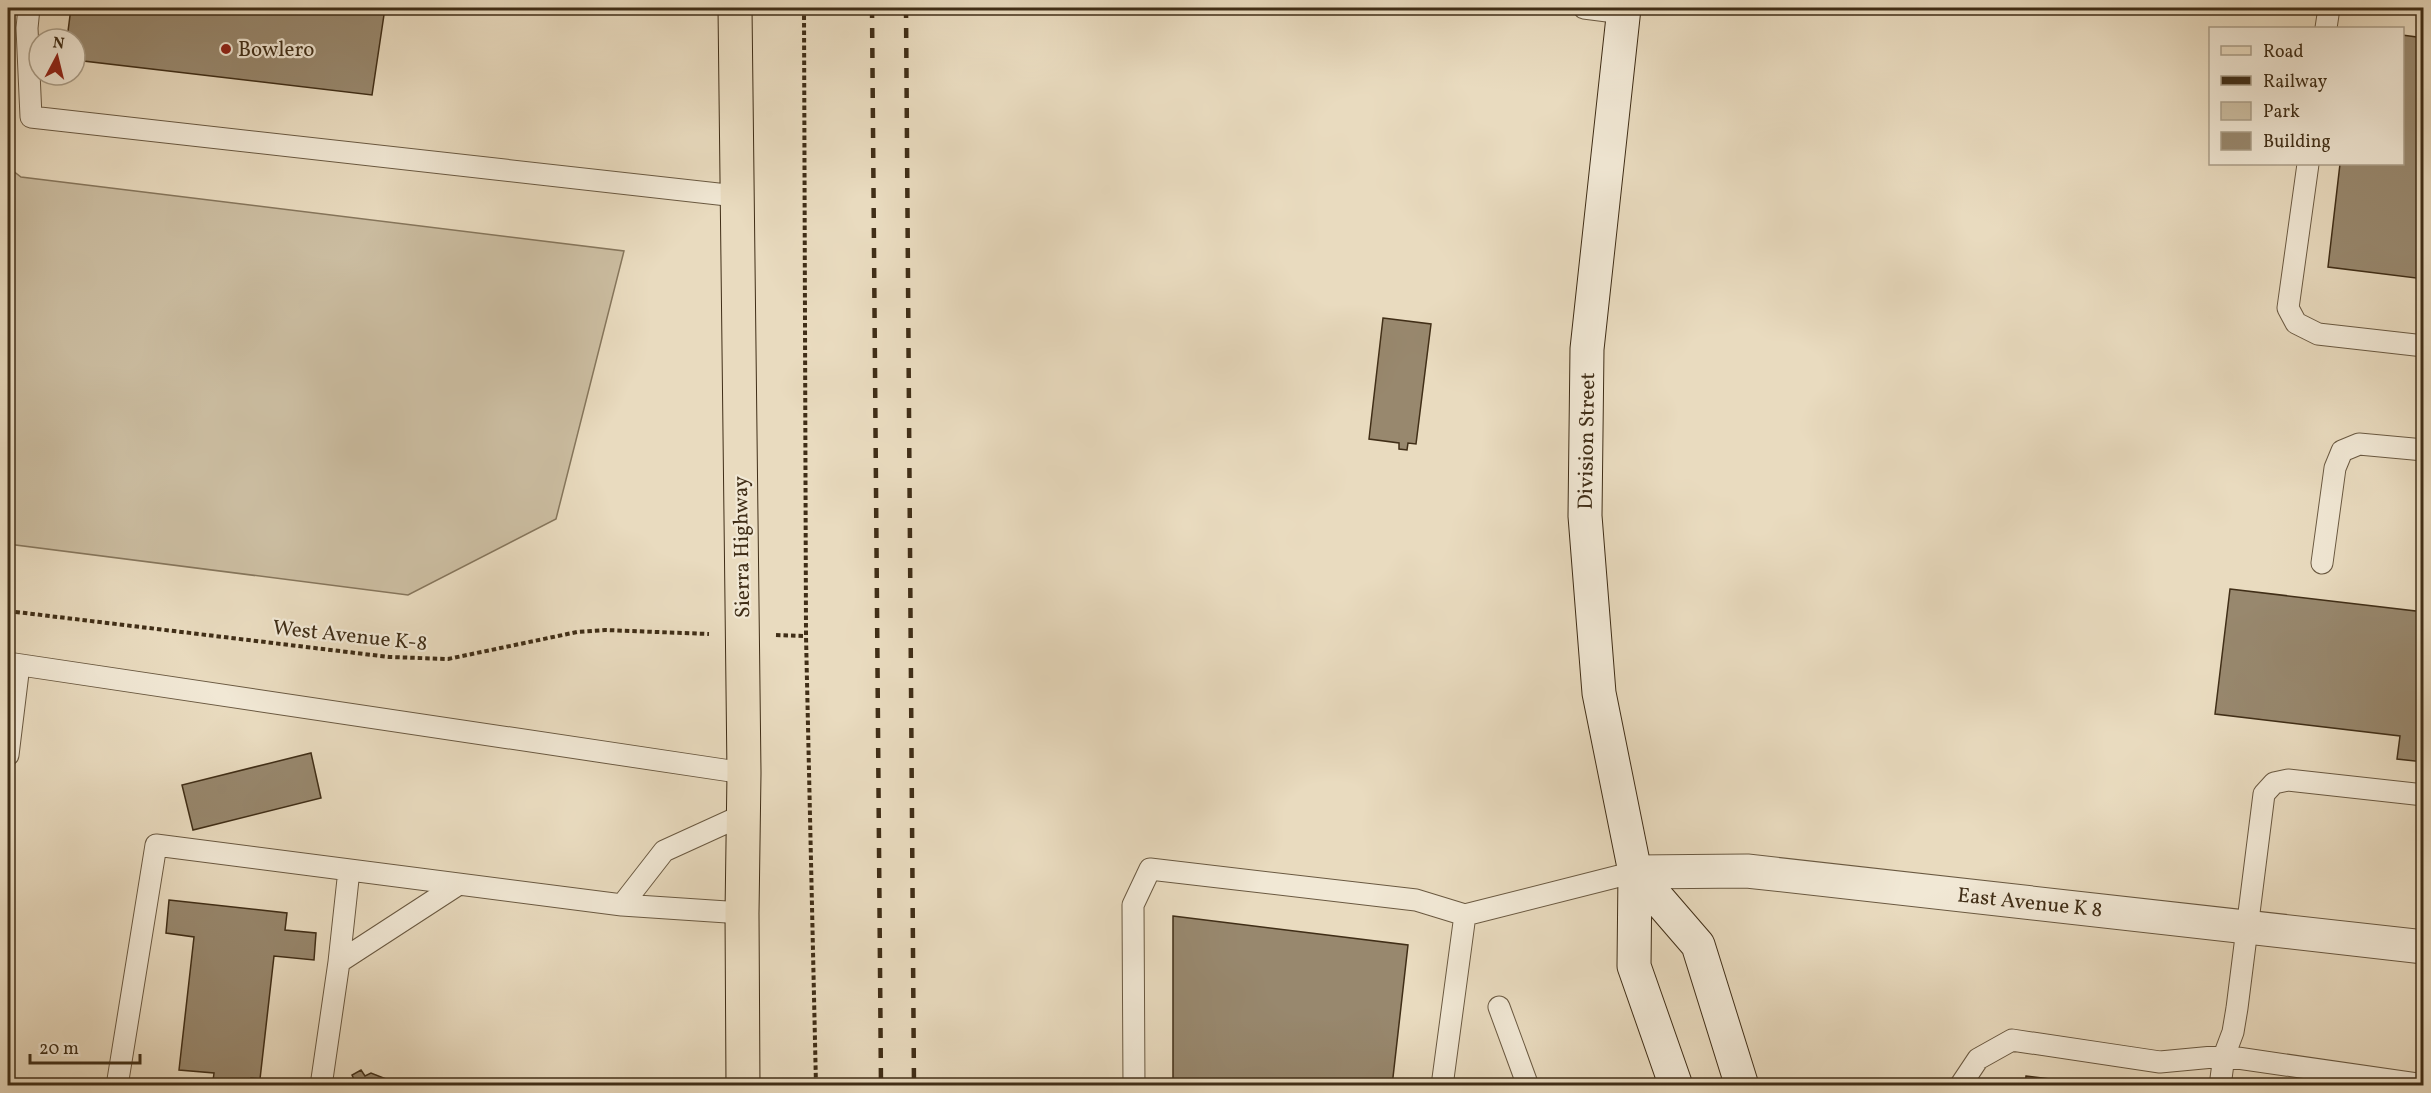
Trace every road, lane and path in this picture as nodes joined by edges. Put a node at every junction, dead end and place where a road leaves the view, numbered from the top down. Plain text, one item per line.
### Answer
1 (29, 8) edge
2 (735, 8) edge
3 (804, 8) edge
4 (1584, 8) edge
5 (2329, 8) edge
6 (1624, 10) edge
7 (2326, 27) edge
8 (2308, 165) edge
9 (736, 196) junction
10 (2424, 346) edge
11 (2424, 450) edge
12 (2322, 563) dead end
13 (8, 611) edge
14 (689, 633) dead end
15 (13, 664) edge
16 (8, 755) edge
17 (744, 773) junction
18 (2424, 795) edge
19 (743, 815) junction
20 (349, 870) junction
21 (1635, 872) junction
22 (459, 884) junction
23 (622, 905) junction
24 (742, 913) junction
25 (1465, 915) junction
26 (2247, 927) junction
27 (2424, 947) edge
28 (339, 962) junction
29 (1499, 1007) dead end
30 (2224, 1056) junction
31 (2424, 1085) edge
32 (117, 1086) edge
33 (321, 1086) edge
34 (743, 1086) edge
35 (816, 1086) edge
36 (1134, 1086) edge
37 (1442, 1086) edge
38 (1528, 1086) edge
39 (1676, 1086) edge
40 (1742, 1086) edge
41 (1960, 1086) edge
42 (2220, 1086) edge

1 - 9 lane
2 - 9 main road, Sierra Highway
3 - 35 path
4 - 6 lane
5 - 7 lane
6 - 21 main road, Division Street
8 - 10 lane
9 - 17 main road, Sierra Highway
11 - 12 lane
13 - 14 path, West Avenue K-8
15 - 16 lane
15 - 17 lane
17 - 19 main road, Sierra Highway
18 - 26 lane
19 - 23 lane
19 - 24 main road, Sierra Highway
20 - 22 lane
20 - 28 lane
20 - 32 lane
21 - 25 lane
21 - 26 main road, East Avenue K 8
21 - 39 main road, Division Street
21 - 40 main road
22 - 23 lane
22 - 28 lane
23 - 24 lane
24 - 34 main road, Sierra Highway
25 - 36 lane
25 - 37 lane
26 - 27 main road, East Avenue K 8
26 - 30 lane
28 - 33 lane
29 - 38 lane
30 - 31 lane
30 - 41 lane
30 - 42 lane

